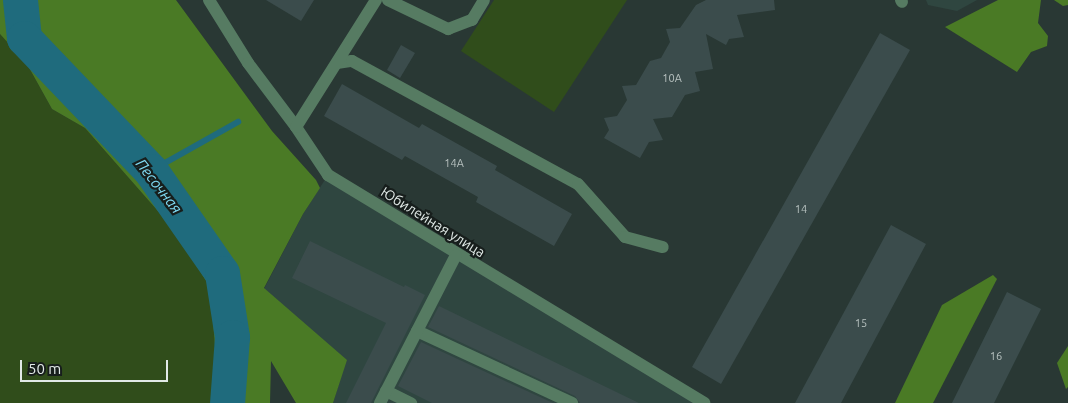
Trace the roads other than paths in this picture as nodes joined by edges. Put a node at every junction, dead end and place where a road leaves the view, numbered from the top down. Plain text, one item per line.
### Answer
1 (209, 0) edge
2 (376, 0) edge
3 (388, 0) edge
4 (484, 0) edge
5 (337, 63) junction
6 (296, 128) junction
7 (663, 247) dead end
8 (456, 255) junction
9 (417, 331) junction
10 (386, 391) junction
11 (380, 403) edge
12 (412, 403) edge
13 (572, 403) edge
14 (704, 403) edge

1 - 6 street, Юбилейная улица
2 - 5 street
3 - 4 street
5 - 6 street
5 - 7 street
6 - 8 street, Юбилейная улица
8 - 9 street
8 - 14 street, Юбилейная улица
9 - 10 street
9 - 13 street
10 - 11 street
10 - 12 street

